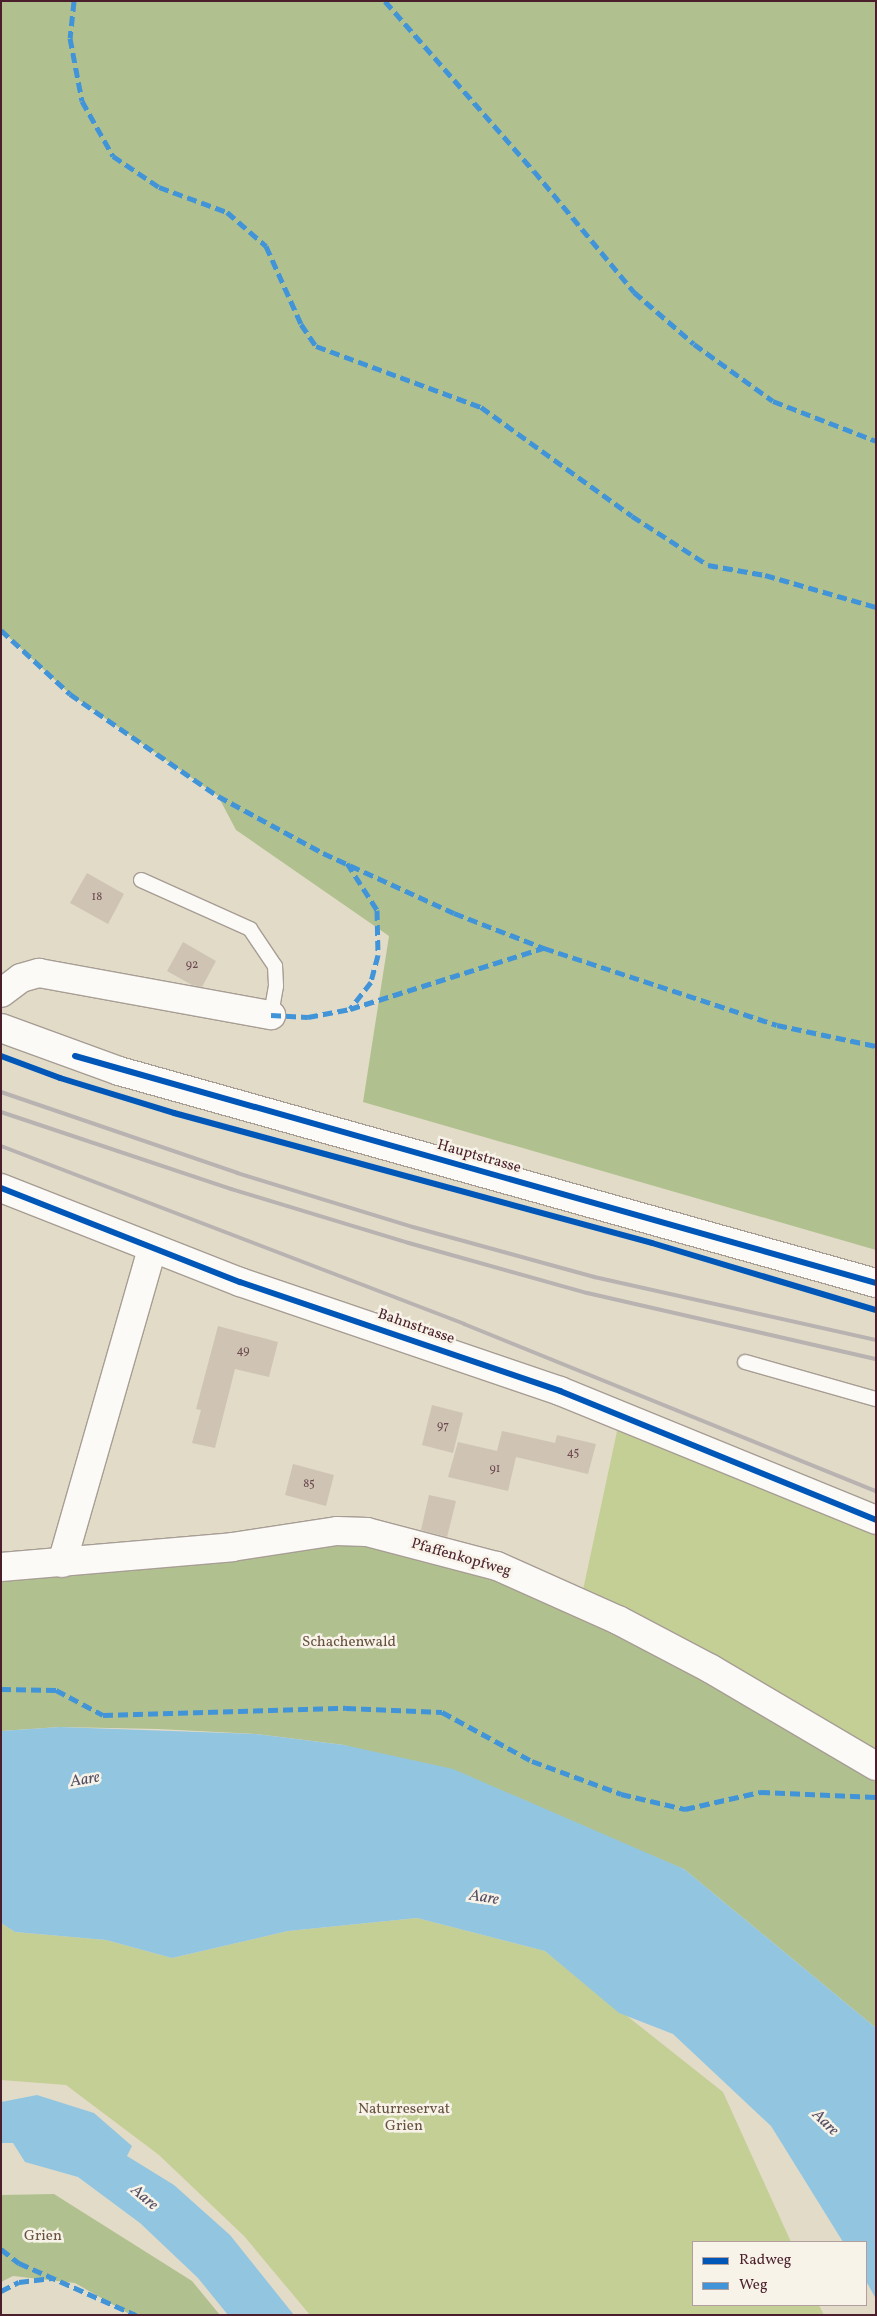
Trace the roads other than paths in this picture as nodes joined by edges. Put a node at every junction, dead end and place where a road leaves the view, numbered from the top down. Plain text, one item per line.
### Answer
1 (141, 880) dead end
2 (1, 993) edge
3 (271, 1015) joint
4 (1, 1028) edge
5 (1, 1188) edge
6 (152, 1249) junction
7 (876, 1283) edge
8 (745, 1362) dead end
9 (876, 1399) edge
10 (876, 1520) edge
11 (62, 1563) junction
12 (1, 1567) edge
13 (876, 1766) edge

1 - 3 lane
2 - 3 street
4 - 7 street, Hauptstrasse
5 - 6 street, Bahnstrasse
6 - 10 street, Bahnstrasse
6 - 11 street
8 - 9 lane
11 - 12 street, Pfaffenkopfweg
11 - 13 street, Pfaffenkopfweg

